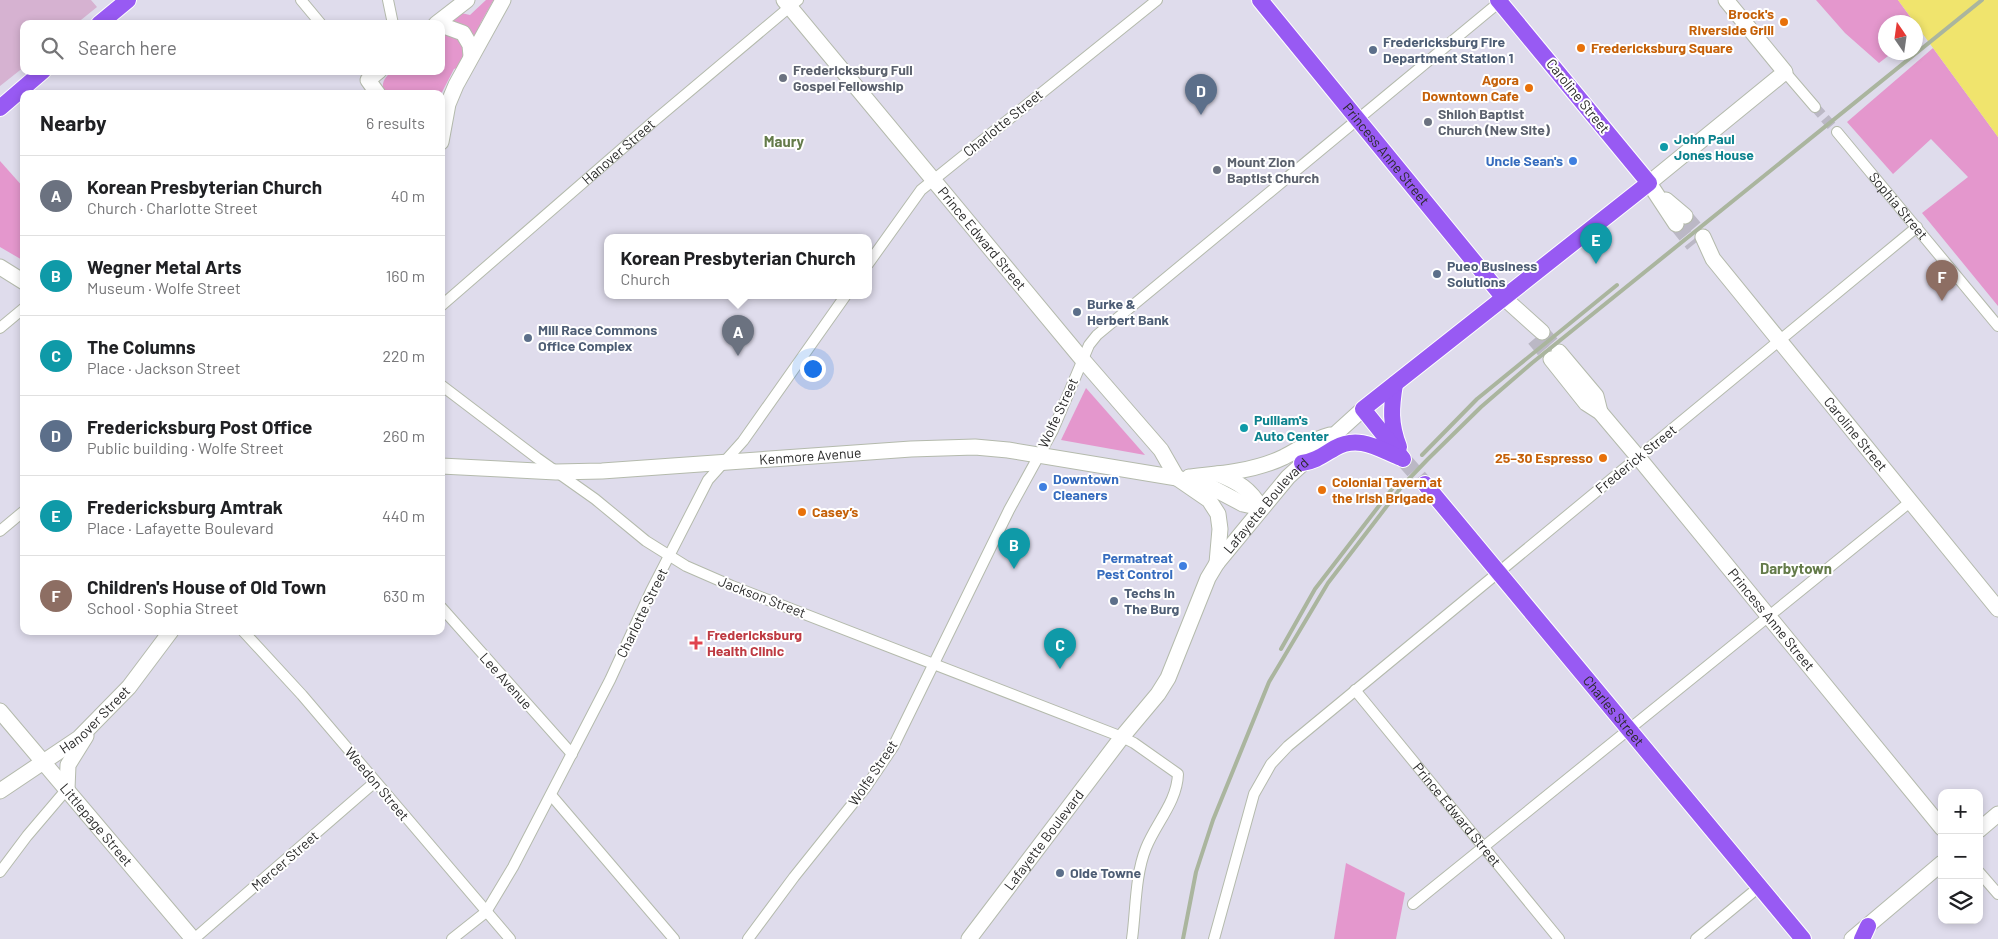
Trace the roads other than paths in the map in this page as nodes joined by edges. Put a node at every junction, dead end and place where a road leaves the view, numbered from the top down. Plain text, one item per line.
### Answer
1 (128, 0) edge
2 (301, 0) edge
3 (388, 0) edge
4 (467, 0) edge
5 (503, 0) edge
6 (1157, 0) edge
7 (1260, 0) edge
8 (1726, 0) edge
9 (1500, 1) edge
10 (790, 2) edge
11 (109, 6) edge
12 (101, 20) edge
13 (317, 20) edge
14 (393, 20) edge
15 (441, 20) edge
16 (445, 26) edge
17 (472, 56) junction
18 (1785, 72) junction
19 (38, 75) edge
20 (369, 75) edge
21 (21, 90) edge
22 (376, 90) edge
23 (20, 91) edge
24 (1815, 107) tunnel mouth
25 (0, 108) edge
26 (1358, 119) junction
27 (445, 120) edge
28 (1837, 132) tunnel mouth
29 (933, 179) junction
30 (1653, 188) junction
31 (1681, 220) tunnel mouth
32 (1917, 227) junction
33 (1698, 241) tunnel mouth
34 (872, 258) edge
35 (0, 267) edge
36 (20, 280) edge
37 (843, 299) edge
38 (1508, 302) junction
39 (445, 303) edge
40 (20, 311) edge
41 (1998, 326) edge
42 (0, 328) edge
43 (1538, 335) tunnel mouth
44 (1779, 342) junction
45 (1555, 356) tunnel mouth
46 (1082, 359) junction
47 (1395, 384) junction
48 (445, 388) edge
49 (1363, 409) junction
50 (1333, 434) junction
51 (1038, 456) junction
52 (1638, 457) junction
53 (1403, 459) junction
54 (723, 462) junction
55 (1302, 463) junction
56 (445, 466) edge
57 (556, 472) junction
58 (1218, 474) junction
59 (1177, 478) junction
60 (1425, 484) tunnel mouth
61 (1910, 502) junction
62 (1261, 508) junction
63 (20, 514) edge
64 (0, 531) edge
65 (670, 557) junction
66 (1217, 563) junction
67 (1498, 572) junction
68 (1998, 608) edge
69 (445, 611) edge
70 (1768, 616) junction
71 (168, 635) edge
72 (247, 635) edge
73 (934, 664) junction
74 (1355, 690) junction
75 (0, 711) edge
76 (96, 721) junction
77 (1628, 730) junction
78 (1122, 737) junction
79 (572, 754) junction
80 (44, 763) junction
81 (375, 782) junction
82 (67, 789) junction
83 (0, 791) edge
84 (551, 796) junction
85 (1998, 814) edge
86 (1938, 823) edge
87 (1983, 827) edge
88 (1485, 848) junction
89 (1938, 867) edge
90 (0, 872) edge
91 (1983, 877) edge
92 (1759, 886) junction
93 (1998, 894) edge
94 (1414, 904) dead end
95 (486, 912) junction
96 (1865, 932) edge
97 (193, 939) edge
98 (452, 939) edge
99 (510, 939) edge
100 (674, 939) edge
101 (748, 939) edge
102 (969, 939) edge
103 (1132, 939) edge
104 (1214, 939) edge
105 (1559, 939) edge
106 (1696, 939) edge
107 (1803, 939) edge
108 (1852, 939) edge

1 - 11 main road
2 - 13 street
3 - 14 street
4 - 15 street
5 - 17 street
6 - 29 street, Charlotte Street
7 - 26 main road, Princess Anne Street
8 - 18 street
9 - 26 street, Wolfe Street
9 - 30 main road, Caroline Street
10 - 29 street, Prince Edward Street
10 - 39 street, Hanover Street
11 - 12 main road
16 - 17 street
17 - 27 street
18 - 24 street
18 - 30 street, Lafayette Boulevard
19 - 21 main road
20 - 22 street
23 - 25 main road
26 - 38 main road, Princess Anne Street
26 - 46 street, Wolfe Street
28 - 32 street, Sophia Street
29 - 34 street, Charlotte Street
29 - 46 street, Prince Edward Street
30 - 31 street, Caroline Street
30 - 38 main road, Lafayette Boulevard
32 - 41 street, Sophia Street
32 - 44 street, Frederick Street
33 - 44 street, Caroline Street
35 - 36 street
37 - 54 street, Charlotte Street
38 - 43 street, Princess Anne Street
38 - 47 main road, Lafayette Boulevard
40 - 42 street
44 - 52 street, Frederick Street
44 - 61 street, Caroline Street
45 - 52 street, Princess Anne Street
46 - 51 street, Wolfe Street
46 - 59 street, Prince Edward Street
47 - 49 main road, Lafayette Boulevard
47 - 53 main road
48 - 57 street, Jackson Street
49 - 50 street, Lafayette Boulevard
49 - 53 main road
50 - 55 street, Lafayette Boulevard
50 - 58 street
51 - 54 street, Kenmore Avenue
51 - 59 street, Kenmore Avenue
51 - 73 street, Wolfe Street
52 - 67 street, Frederick Street
52 - 70 street, Princess Anne Street
53 - 55 main road
54 - 57 street, Kenmore Avenue
54 - 65 street, Charlotte Street
55 - 62 street, Lafayette Boulevard
56 - 57 street, Kenmore Avenue
57 - 65 street, Jackson Street
58 - 59 street, Kenmore Avenue
58 - 62 street, Kenmore Avenue
59 - 62 street, Kenmore Avenue
59 - 66 street
60 - 67 main road, Charles Street
61 - 68 street, Caroline Street
61 - 70 street
62 - 66 street, Lafayette Boulevard
63 - 64 street
65 - 73 street, Jackson Street
65 - 79 street, Charlotte Street
66 - 78 street, Lafayette Boulevard
67 - 74 street, Frederick Street
67 - 77 main road, Charles Street
69 - 79 street, Lee Avenue
70 - 77 street
70 - 86 street, Princess Anne Street
71 - 76 street, Hanover Street
72 - 81 street, Weedon Street
73 - 78 street, Jackson Street
73 - 101 street, Wolfe Street
74 - 88 street, Prince Edward Street
74 - 104 street, Frederick Street
75 - 80 street, Littlepage Street
76 - 80 street, Hanover Street
76 - 82 street
77 - 88 street
77 - 92 main road, Charles Street
78 - 102 street, Lafayette Boulevard
78 - 103 street, Jackson Street
79 - 84 street, Charlotte Street
80 - 82 street, Littlepage Street
80 - 83 street, Hanover Street
81 - 95 street, Weedon Street
81 - 97 street, Mercer Street
82 - 90 street
82 - 97 street, Littlepage Street
84 - 95 street, Charlotte Street
84 - 100 street
85 - 87 street
88 - 94 street
88 - 105 street, Prince Edward Street
89 - 96 street
91 - 93 street
92 - 106 street
92 - 107 main road, Charles Street
95 - 98 street, Charlotte Street
95 - 99 street, Weedon Street
96 - 108 street

